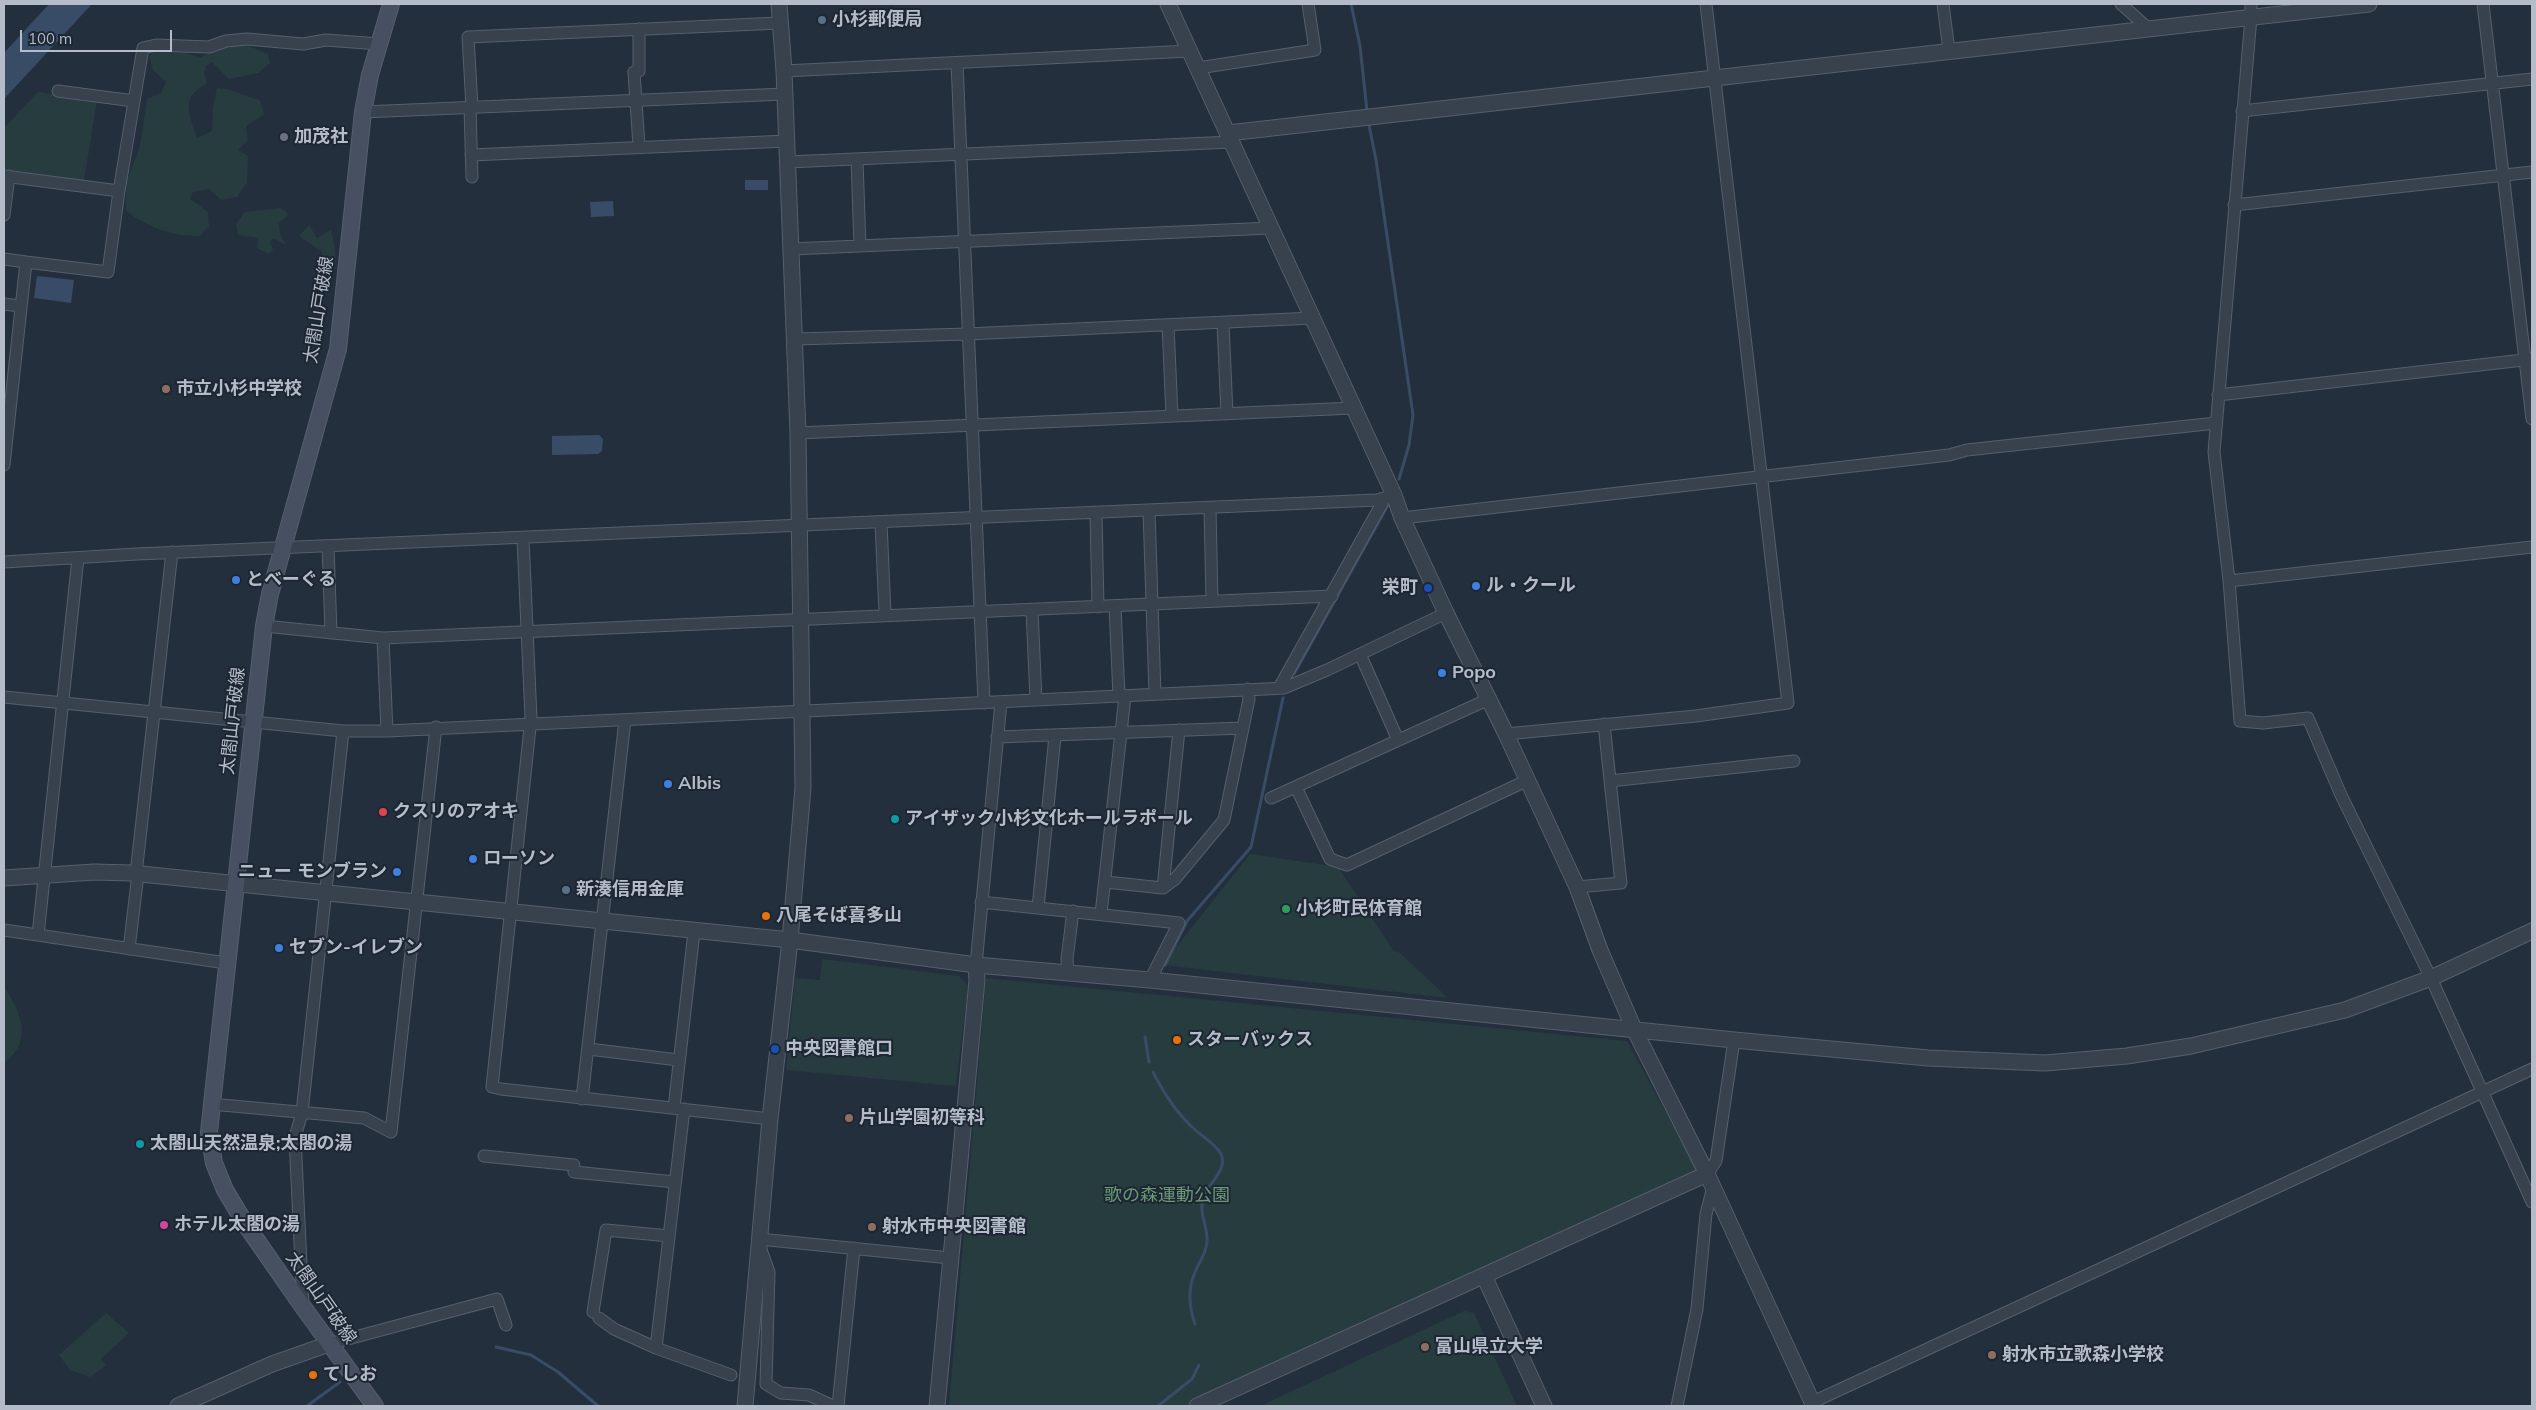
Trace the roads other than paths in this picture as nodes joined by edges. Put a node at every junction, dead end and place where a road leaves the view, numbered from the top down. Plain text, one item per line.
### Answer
1 (391, 4) edge
2 (779, 4) edge
3 (1168, 4) edge
4 (1308, 4) edge
5 (1706, 4) edge
6 (1943, 4) edge
7 (2121, 4) edge
8 (2369, 4) edge
9 (2483, 4) edge
10 (2251, 10) edge
11 (780, 23) junction
12 (2149, 28) junction
13 (640, 29) junction
14 (379, 44) junction
15 (1190, 51) junction
16 (1949, 51) junction
17 (957, 63) junction
18 (1198, 68) junction
19 (784, 71) junction
20 (1714, 77) junction
21 (2532, 79) edge
22 (2492, 83) junction
23 (58, 91) dead end
24 (785, 94) junction
25 (635, 100) junction
26 (134, 102) junction
27 (471, 107) junction
28 (2242, 111) junction
29 (363, 112) junction
30 (1230, 137) junction
31 (788, 141) junction
32 (639, 146) junction
33 (471, 155) junction
34 (960, 155) junction
35 (857, 160) junction
36 (788, 162) junction
37 (2532, 172) edge
38 (2503, 175) junction
39 (7, 176) edge
40 (472, 177) dead end
41 (119, 191) junction
42 (2234, 205) junction
43 (4, 215) edge
44 (1271, 228) junction
45 (964, 241) junction
46 (860, 246) junction
47 (791, 249) junction
48 (4, 259) edge
49 (26, 262) junction
50 (4, 304) edge
51 (20, 306) junction
52 (1312, 318) junction
53 (1223, 322) junction
54 (1168, 325) junction
55 (967, 334) junction
56 (796, 339) junction
57 (2529, 359) edge
58 (9, 378) edge
59 (2218, 395) junction
60 (1353, 408) junction
61 (1227, 414) junction
62 (1172, 416) junction
63 (2532, 419) edge
64 (2216, 423) junction
65 (971, 426) junction
66 (798, 433) junction
67 (4, 465) edge
68 (1762, 476) junction
69 (1390, 497) junction
70 (1210, 508) junction
71 (1149, 511) junction
72 (1096, 513) junction
73 (975, 518) junction
74 (1402, 518) junction
75 (882, 522) junction
76 (801, 526) junction
77 (523, 539) junction
78 (328, 546) junction
79 (2532, 547) edge
80 (283, 548) junction
81 (172, 552) junction
82 (78, 558) junction
83 (4, 562) edge
84 (2229, 581) junction
85 (1332, 596) junction
86 (1212, 601) junction
87 (1151, 604) junction
88 (1116, 606) junction
89 (1098, 607) junction
90 (1032, 610) junction
91 (979, 612) junction
92 (1446, 613) junction
93 (885, 614) junction
94 (802, 619) junction
95 (264, 626) junction
96 (528, 631) junction
97 (331, 633) junction
98 (383, 638) junction
99 (1360, 654) junction
100 (1279, 688) junction
101 (1247, 689) junction
102 (1155, 694) junction
103 (1122, 696) junction
104 (4, 697) edge
105 (1489, 699) junction
106 (1036, 700) junction
107 (1001, 702) junction
108 (63, 703) junction
109 (984, 703) junction
110 (803, 711) junction
111 (154, 712) junction
112 (625, 720) junction
113 (253, 722) junction
114 (529, 724) junction
115 (1604, 724) junction
116 (436, 727) junction
117 (1243, 728) junction
118 (1178, 730) junction
119 (343, 731) junction
120 (387, 731) junction
121 (1121, 734) junction
122 (1506, 734) junction
123 (1055, 736) junction
124 (997, 738) junction
125 (1398, 740) junction
126 (1794, 761) dead end
127 (1528, 780) junction
128 (1610, 780) junction
129 (1296, 787) junction
130 (1271, 798) dead end
131 (137, 874) junction
132 (45, 875) junction
133 (4, 878) edge
134 (1106, 882) junction
135 (236, 884) junction
136 (1577, 887) junction
137 (1163, 888) junction
138 (325, 893) junction
139 (982, 902) junction
140 (418, 903) junction
141 (1038, 908) junction
142 (1074, 911) junction
143 (509, 913) junction
144 (1101, 914) junction
145 (601, 922) junction
146 (4, 930) edge
147 (2532, 931) edge
148 (694, 932) junction
149 (38, 935) junction
150 (790, 940) junction
151 (129, 949) junction
152 (226, 963) junction
153 (976, 965) junction
154 (1068, 973) junction
155 (2431, 978) junction
156 (1150, 980) junction
157 (1634, 1028) junction
158 (1734, 1040) junction
159 (589, 1049) junction
160 (678, 1060) junction
161 (2532, 1069) edge
162 (2482, 1093) junction
163 (582, 1099) junction
164 (211, 1104) junction
165 (679, 1108) junction
166 (302, 1113) junction
167 (770, 1119) junction
168 (484, 1156) dead end
169 (1710, 1180) junction
170 (675, 1182) junction
171 (2532, 1202) edge
172 (669, 1236) junction
173 (760, 1243) junction
174 (854, 1248) junction
175 (950, 1258) junction
176 (1484, 1276) junction
177 (303, 1307) junction
178 (506, 1325) dead end
179 (329, 1344) junction
180 (656, 1348) junction
181 (731, 1375) dead end
182 (188, 1404) edge
183 (1814, 1404) edge
184 (375, 1406) edge
185 (745, 1406) edge
186 (833, 1406) edge
187 (838, 1406) edge
188 (937, 1406) edge
189 (1197, 1406) edge
190 (1544, 1406) edge
191 (1677, 1406) edge

1 - 14 main road, 太閤山戸破線
2 - 11 street
3 - 15 street
4 - 18 street
5 - 20 street
6 - 16 street
7 - 12 street
8 - 10 street
9 - 22 street
10 - 12 street
10 - 28 street
11 - 13 street
11 - 19 street
12 - 16 street
13 - 25 street
13 - 27 street
14 - 26 street
14 - 29 main road, 太閤山戸破線
15 - 17 street
15 - 18 street
16 - 20 street
17 - 19 street
17 - 34 street
18 - 30 street
19 - 24 street
20 - 30 street
20 - 68 street
21 - 22 street
22 - 28 street
22 - 38 street
23 - 26 street
24 - 25 street
24 - 31 street
25 - 27 street
25 - 32 street
26 - 41 street
27 - 29 street
27 - 33 street
28 - 42 street
29 - 80 main road, 太閤山戸破線
30 - 34 street
30 - 44 street
31 - 32 street
31 - 36 street
32 - 33 street
33 - 40 street
34 - 35 street
34 - 45 street
35 - 36 street
35 - 46 street
36 - 47 street
37 - 38 street
38 - 42 street
38 - 57 street
39 - 41 street
39 - 43 street
41 - 49 street
42 - 59 street
44 - 45 street
44 - 52 street
45 - 46 street
45 - 55 street
46 - 47 street
47 - 56 street
48 - 49 street
49 - 51 street
50 - 51 street
51 - 58 street
52 - 53 street
52 - 60 street
53 - 54 street
53 - 61 street
54 - 55 street
54 - 62 street
55 - 56 street
55 - 65 street
56 - 66 street
57 - 59 street
57 - 63 street
58 - 67 street
59 - 64 street
60 - 61 street
60 - 69 street
61 - 62 street
62 - 65 street
64 - 68 street
64 - 84 street
65 - 66 street
65 - 73 street
66 - 76 street
68 - 74 street
68 - 115 street
69 - 70 street
69 - 74 street
69 - 85 street
70 - 71 street
70 - 86 street
71 - 72 street
71 - 87 street
72 - 73 street
72 - 89 street
73 - 75 street
73 - 91 street
74 - 92 street
75 - 76 street
75 - 93 street
76 - 77 street
76 - 94 street
77 - 78 street
77 - 96 street
78 - 80 street
78 - 97 street
79 - 84 street
80 - 81 street
80 - 95 main road, 太閤山戸破線
81 - 82 street
81 - 111 street
82 - 83 street
82 - 108 street
84 - 155 street
85 - 86 street
85 - 100 street
86 - 87 street
87 - 88 street
87 - 102 street
88 - 89 street
88 - 103 street
89 - 90 street
90 - 91 street
90 - 106 street
91 - 93 street
91 - 109 street
92 - 99 street
92 - 105 street
93 - 94 street
94 - 96 street
94 - 110 street
95 - 97 street
95 - 113 main road, 太閤山戸破線
96 - 98 street
96 - 114 street
97 - 98 street
98 - 120 street
99 - 100 street
99 - 125 street
100 - 101 street
101 - 102 street
101 - 117 street
102 - 103 street
103 - 106 street
103 - 121 street
104 - 108 street
105 - 122 street
105 - 125 street
106 - 107 street
107 - 109 street
107 - 124 street
108 - 111 street
108 - 132 street
109 - 110 street
110 - 112 street
110 - 150 street
111 - 113 street
111 - 131 street
112 - 114 street
112 - 145 street
113 - 119 street
113 - 135 main road, 太閤山戸破線
114 - 116 street
114 - 143 street
115 - 122 street
115 - 128 street
116 - 120 street
116 - 140 street
117 - 118 street
117 - 137 street
118 - 121 street
118 - 137 street
119 - 120 street
119 - 138 street
121 - 123 street
121 - 134 street
122 - 127 street
123 - 124 street
123 - 141 street
124 - 139 street
125 - 129 street
126 - 128 street
127 - 129 street
127 - 136 street
128 - 136 street
129 - 130 street
131 - 132 street
131 - 135 street
131 - 151 street
132 - 133 street
132 - 149 street
134 - 137 street
134 - 144 street
135 - 138 street
135 - 152 main road, 太閤山戸破線
136 - 157 street
138 - 140 street
138 - 166 street
139 - 141 street
139 - 153 street
140 - 143 street
140 - 166 street
141 - 142 street
142 - 144 street
142 - 154 street
143 - 145 street
143 - 163 street
144 - 156 street
145 - 148 street
145 - 159 street
146 - 149 street
147 - 155 street
148 - 150 street
148 - 160 street
149 - 151 street
150 - 153 street
150 - 167 street
151 - 152 street
152 - 164 main road, 太閤山戸破線
153 - 154 street
153 - 175 street
154 - 156 street
155 - 158 street
155 - 162 street
156 - 157 street
157 - 158 street
157 - 169 street
158 - 169 street
159 - 160 street
159 - 163 street
160 - 165 street
161 - 162 street
162 - 171 street
162 - 183 street
163 - 165 street
164 - 166 street
164 - 177 main road, 太閤山戸破線
165 - 167 street
165 - 170 street
166 - 177 street
167 - 173 street
168 - 170 street
169 - 176 street
169 - 183 street
169 - 191 street
170 - 172 street
172 - 180 street
172 - 180 street
173 - 174 street
173 - 185 street
173 - 186 street
174 - 175 street
174 - 187 street
175 - 188 street
176 - 189 street
176 - 190 street
177 - 179 main road, 太閤山戸破線
178 - 179 street
179 - 182 street
179 - 184 main road, 太閤山戸破線
180 - 181 street

